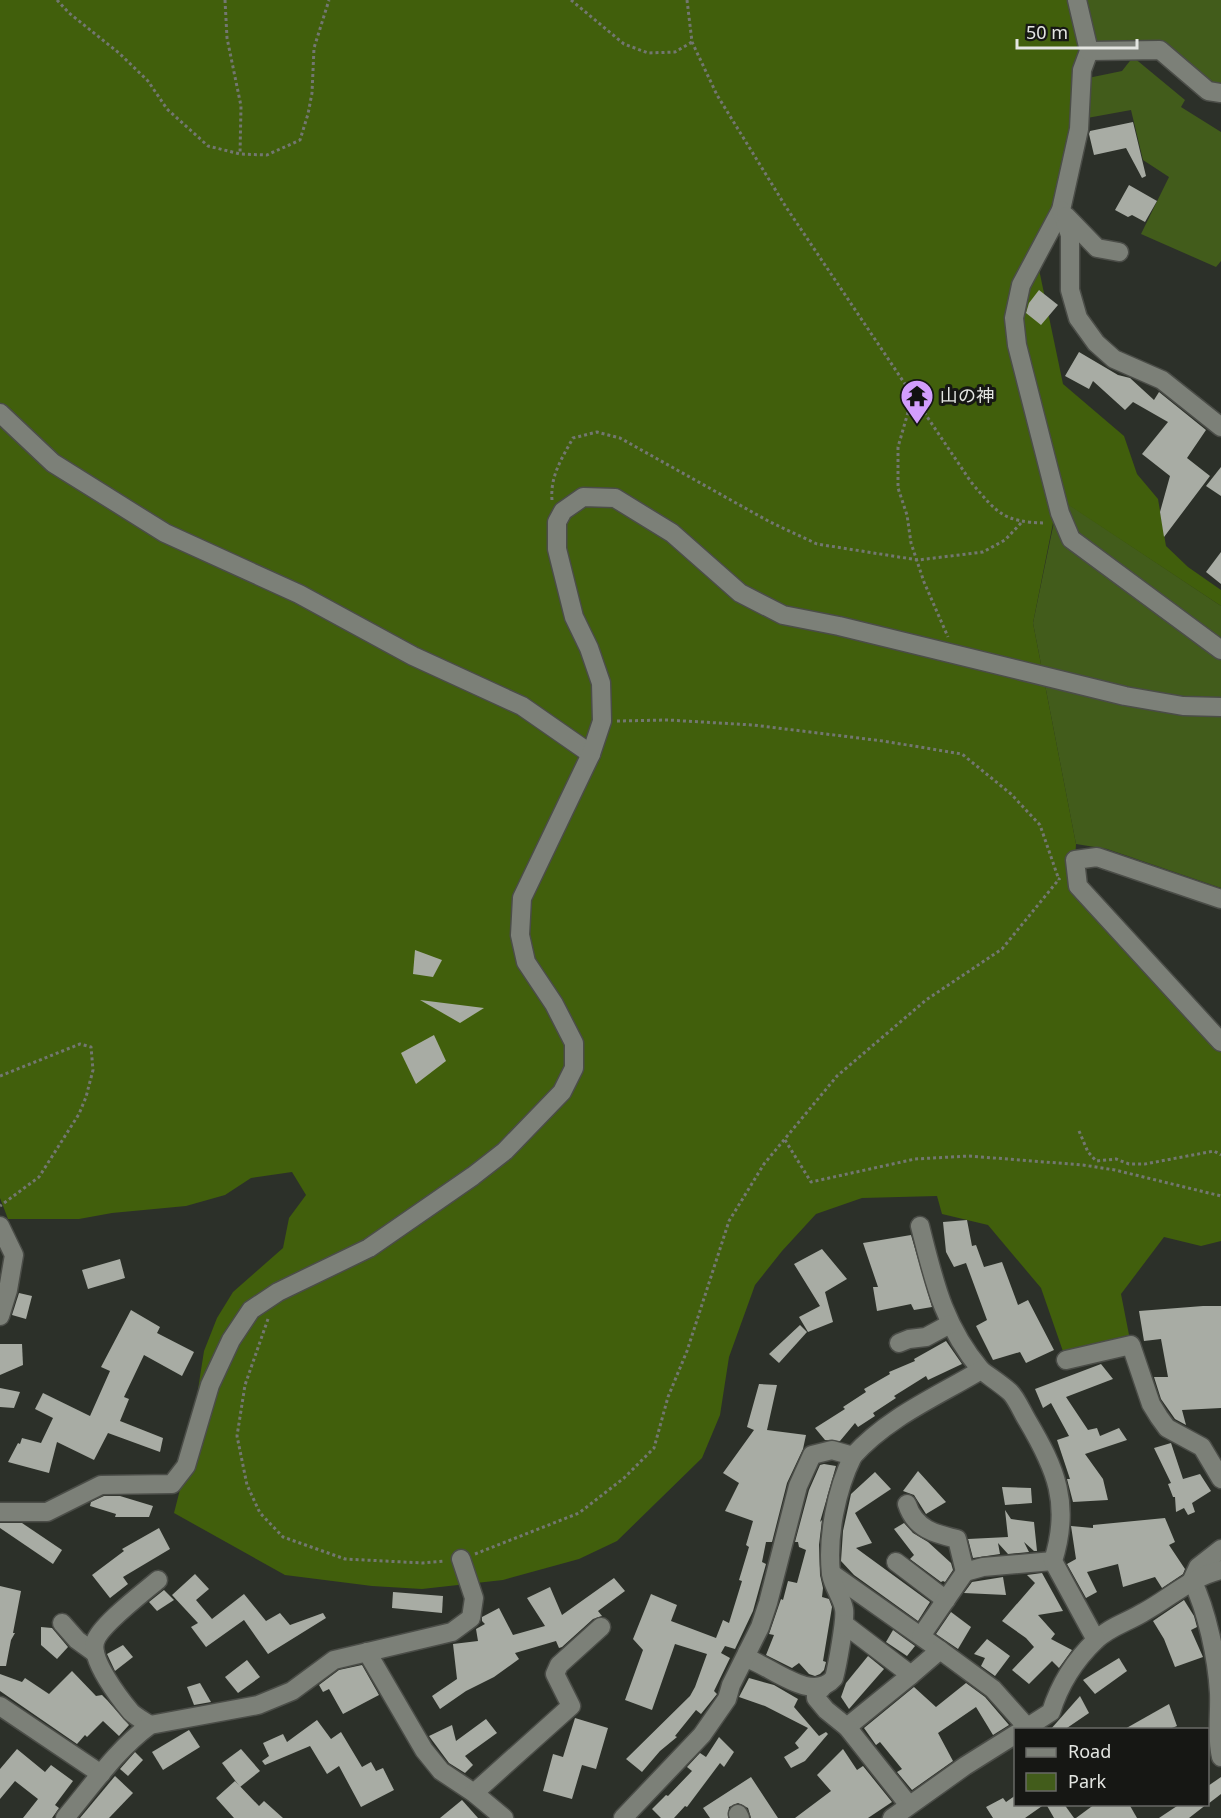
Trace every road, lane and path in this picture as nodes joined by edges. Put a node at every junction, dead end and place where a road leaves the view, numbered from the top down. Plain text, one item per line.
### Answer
1 (57, 0) edge
2 (225, 0) edge
3 (329, 0) edge
4 (571, 0) edge
5 (687, 0) edge
6 (1077, 0) edge
7 (692, 42) junction
8 (1089, 51) junction
9 (1221, 93) edge
10 (240, 154) junction
11 (1061, 210) junction
12 (1119, 252) dead end
13 (913, 394) junction
14 (0, 412) edge
15 (1221, 427) edge
16 (557, 522) junction
17 (1022, 522) junction
18 (1065, 524) junction
19 (918, 560) junction
20 (1221, 650) edge
21 (953, 654) junction
22 (1221, 707) edge
23 (602, 721) junction
24 (591, 754) junction
25 (1075, 860) junction
26 (1059, 880) junction
27 (1221, 899) edge
28 (1221, 1042) edge
29 (0, 1076) edge
30 (1079, 1131) dead end
31 (785, 1140) junction
32 (1221, 1155) edge
33 (1221, 1196) edge
34 (0, 1206) edge
35 (920, 1226) dead end
36 (0, 1227) edge
37 (0, 1316) edge
38 (268, 1318) dead end
39 (950, 1324) junction
40 (899, 1343) dead end
41 (1066, 1360) dead end
42 (981, 1370) junction
43 (853, 1456) junction
44 (1221, 1479) edge
45 (907, 1504) dead end
46 (0, 1512) edge
47 (1221, 1549) edge
48 (461, 1559) junction
49 (1053, 1561) junction
50 (896, 1562) dead end
51 (1221, 1570) edge
52 (965, 1572) junction
53 (831, 1573) junction
54 (158, 1580) dead end
55 (1192, 1580) junction
56 (946, 1600) junction
57 (62, 1623) dead end
58 (844, 1624) junction
59 (601, 1627) dead end
60 (921, 1636) junction
61 (1096, 1640) junction
62 (940, 1650) junction
63 (367, 1652) junction
64 (95, 1653) junction
65 (747, 1653) junction
66 (911, 1675) junction
67 (822, 1688) junction
68 (0, 1706) edge
69 (150, 1725) junction
70 (847, 1727) junction
71 (1021, 1728) edge
72 (1025, 1728) edge
73 (1014, 1735) edge
74 (1221, 1757) edge
75 (101, 1774) junction
76 (474, 1793) junction
77 (908, 1804) junction
78 (67, 1817) edge
79 (504, 1818) edge
80 (623, 1818) edge
81 (892, 1818) edge

1 - 10 path
2 - 10 path
3 - 10 path
4 - 7 path
5 - 7 path
6 - 8 street
7 - 13 path
8 - 9 street
8 - 11 street
11 - 12 street
11 - 15 street
11 - 18 street
13 - 17 path
13 - 19 path
14 - 24 street
16 - 19 path
16 - 21 street
16 - 23 street
17 - 18 path
17 - 19 path
18 - 20 street
19 - 21 path
21 - 22 street
23 - 24 street
23 - 26 path
24 - 46 street
25 - 26 path
25 - 27 street
25 - 28 street
26 - 31 path
29 - 34 path
30 - 32 path
31 - 33 path
31 - 48 path
35 - 39 street
36 - 37 street
38 - 48 path
39 - 40 street
39 - 42 street
41 - 44 street
42 - 43 street
42 - 49 street
43 - 53 street
43 - 65 street
45 - 52 street
47 - 55 street
48 - 63 street
49 - 52 street
49 - 61 street
50 - 56 street
51 - 55 street
52 - 56 street
53 - 58 street
53 - 60 street
54 - 64 street
55 - 61 street
55 - 74 street
56 - 60 street
57 - 64 street
58 - 66 street
58 - 67 street
59 - 76 street
60 - 62 street
61 - 72 street
62 - 66 street
62 - 71 street
63 - 69 street
63 - 76 street
64 - 69 street
65 - 67 street
65 - 80 street
66 - 70 street
67 - 70 street
68 - 75 street
69 - 75 street
70 - 77 street
73 - 77 street
75 - 78 street
76 - 79 street
77 - 81 street

